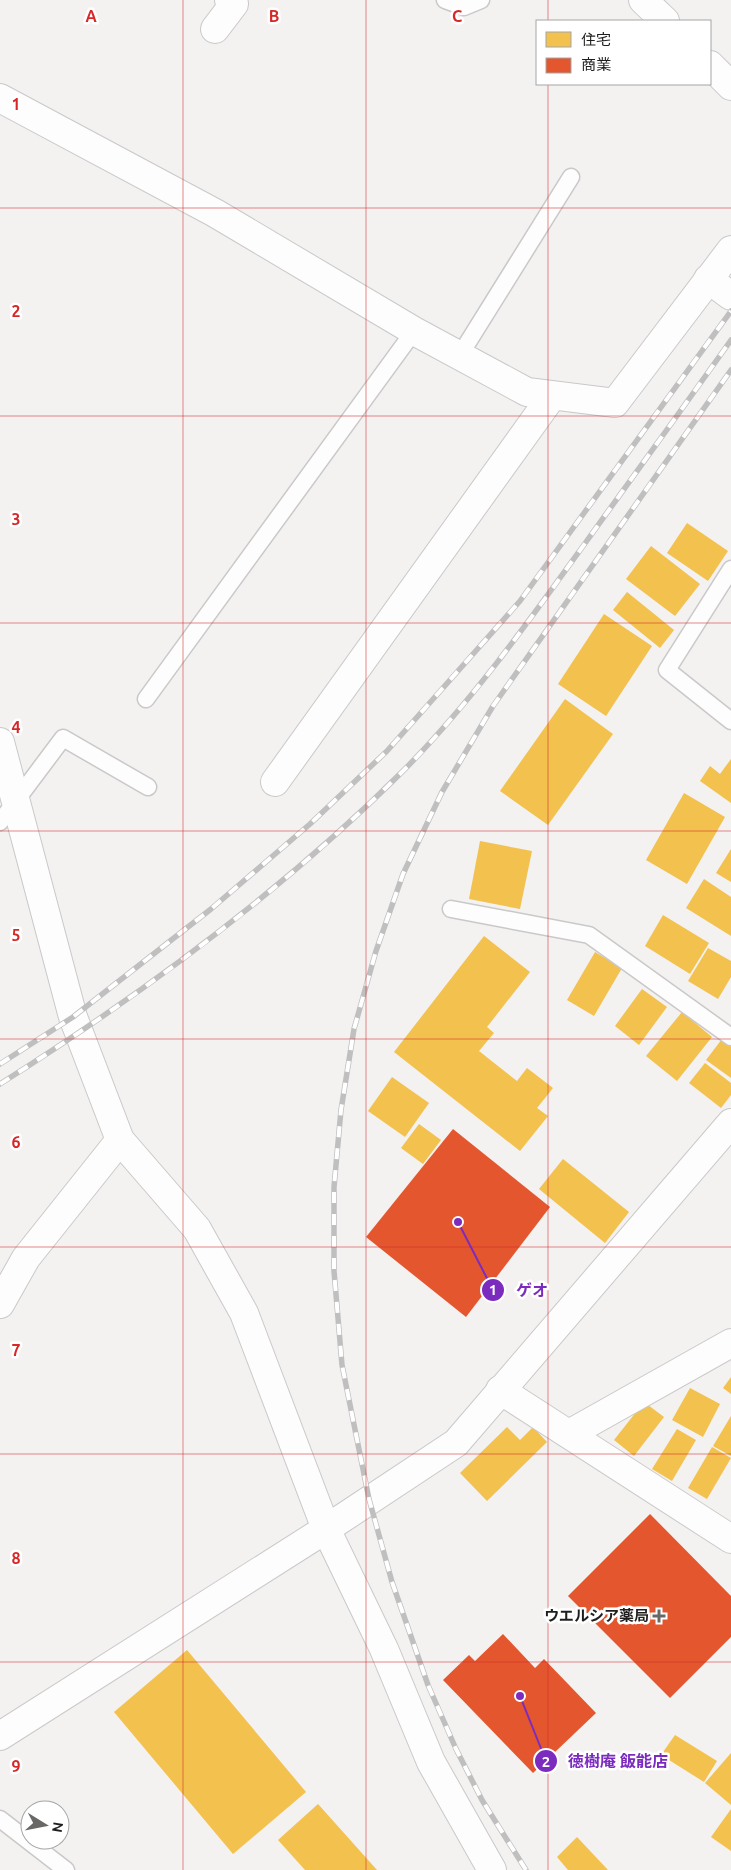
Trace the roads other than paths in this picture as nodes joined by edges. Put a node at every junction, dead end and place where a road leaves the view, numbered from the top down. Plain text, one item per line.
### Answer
1 (229, 0) edge
2 (444, 0) edge
3 (482, 0) edge
4 (643, 0) edge
5 (663, 20) edge
6 (215, 29) dead end
7 (711, 66) edge
8 (731, 86) edge
9 (0, 98) edge
10 (571, 177) dead end
11 (731, 250) edge
12 (708, 279) junction
13 (731, 296) edge
14 (414, 331) junction
15 (460, 355) junction
16 (552, 396) junction
17 (731, 569) edge
18 (146, 699) dead end
19 (731, 721) edge
20 (0, 742) edge
21 (275, 782) dead end
22 (148, 787) dead end
23 (8, 812) edge
24 (451, 909) dead end
25 (731, 1037) edge
26 (731, 1123) edge
27 (120, 1140) junction
28 (0, 1304) edge
29 (731, 1343) edge
30 (500, 1390) junction
31 (569, 1434) junction
32 (326, 1529) junction
33 (731, 1539) edge
34 (0, 1736) edge
35 (0, 1819) edge
36 (66, 1870) edge
37 (492, 1870) edge

1 - 6 street
2 - 3 lane
4 - 5 street
7 - 8 street
9 - 14 street
10 - 15 lane
11 - 12 street
12 - 13 street
12 - 16 street
14 - 15 street
14 - 18 lane
15 - 16 street
16 - 21 street
17 - 19 lane
20 - 23 street
22 - 23 lane
23 - 27 street
24 - 25 lane
26 - 30 street
27 - 28 street
27 - 32 street
29 - 31 street
30 - 31 street
30 - 32 street
31 - 33 street
32 - 34 street
32 - 37 street
35 - 36 lane

